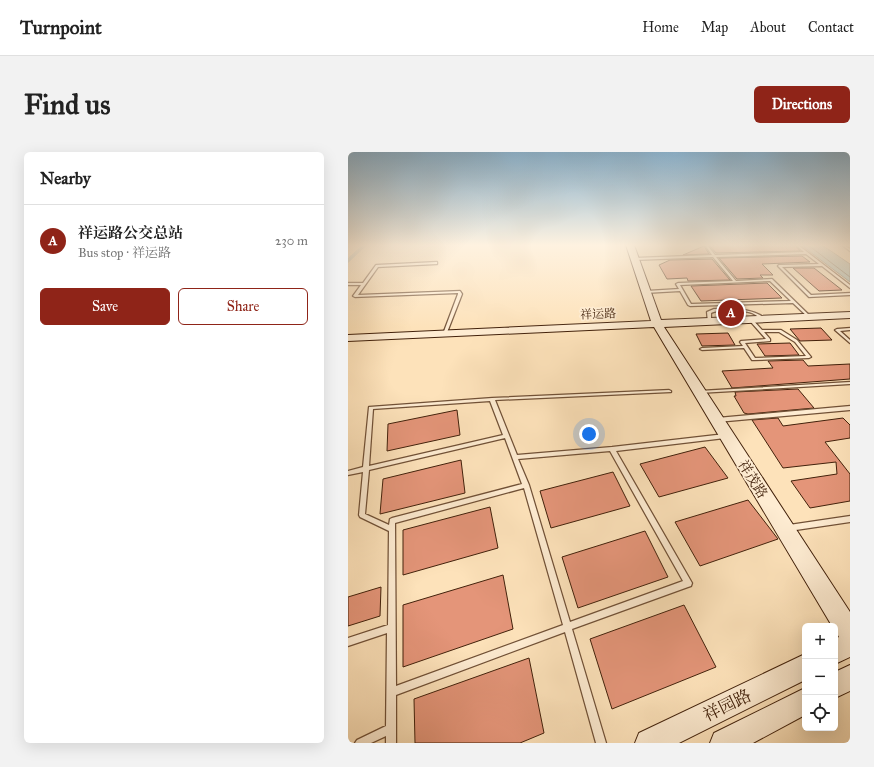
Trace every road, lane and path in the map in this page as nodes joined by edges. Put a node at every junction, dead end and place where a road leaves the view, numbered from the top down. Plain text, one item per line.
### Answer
1 (372, 273) edge
2 (639, 273) edge
3 (728, 273) edge
4 (786, 273) edge
5 (832, 273) edge
6 (736, 282) junction
7 (348, 284) edge
8 (364, 284) junction
9 (850, 287) edge
10 (682, 290) junction
11 (646, 292) junction
12 (850, 294) edge
13 (793, 302) junction
14 (850, 316) edge
15 (809, 317) junction
16 (764, 319) junction
17 (751, 320) junction
18 (709, 322) junction
19 (657, 324) junction
20 (850, 329) edge
21 (761, 331) junction
22 (445, 334) junction
23 (348, 338) edge
24 (850, 342) edge
25 (746, 347) junction
26 (702, 349) dead end
27 (850, 383) edge
28 (669, 391) dead end
29 (699, 392) junction
30 (492, 399) junction
31 (849, 410) edge
32 (716, 420) junction
33 (506, 436) junction
34 (726, 436) junction
35 (612, 449) junction
36 (515, 457) junction
37 (348, 472) edge
38 (526, 485) junction
39 (850, 519) edge
40 (785, 529) junction
41 (392, 530) junction
42 (392, 628) junction
43 (850, 633) edge
44 (348, 642) edge
45 (850, 644) edge
46 (838, 650) edge
47 (802, 667) edge
48 (850, 678) edge
49 (838, 684) edge
50 (391, 692) junction
51 (802, 703) edge
52 (391, 729) junction
53 (360, 743) edge
54 (391, 743) edge
55 (601, 743) edge
56 (649, 743) edge
57 (724, 743) edge

1 - 8 lane
2 - 11 street, 祥茂路
3 - 6 lane
4 - 12 lane
5 - 9 lane
6 - 10 lane
6 - 13 lane
7 - 8 lane
8 - 22 lane
10 - 11 lane
10 - 13 lane
11 - 19 street, 祥茂路
13 - 15 lane
14 - 15 street, 祥运路
15 - 16 street, 祥运路
16 - 17 street, 祥运路
16 - 18 lane
17 - 18 street, 祥运路
17 - 21 lane
18 - 19 street, 祥运路
19 - 22 street, 祥运路
19 - 29 street, 祥茂路
20 - 24 lane
21 - 25 lane
21 - 25 lane
22 - 23 street, 祥运路
25 - 26 lane
27 - 29 lane
28 - 30 lane
29 - 32 street, 祥茂路
30 - 33 lane
30 - 41 lane
31 - 32 lane
32 - 34 street, 祥茂路
33 - 36 lane
33 - 37 lane
34 - 35 lane
34 - 40 street, 祥茂路
35 - 36 lane
35 - 50 lane
36 - 38 lane
38 - 41 lane
38 - 55 lane
39 - 40 lane
40 - 43 street, 祥茂路
41 - 42 lane
42 - 44 lane
42 - 50 lane
45 - 46 street
47 - 56 street, 祥园路
48 - 49 street
50 - 52 lane
51 - 57 street
52 - 53 lane
52 - 54 lane

